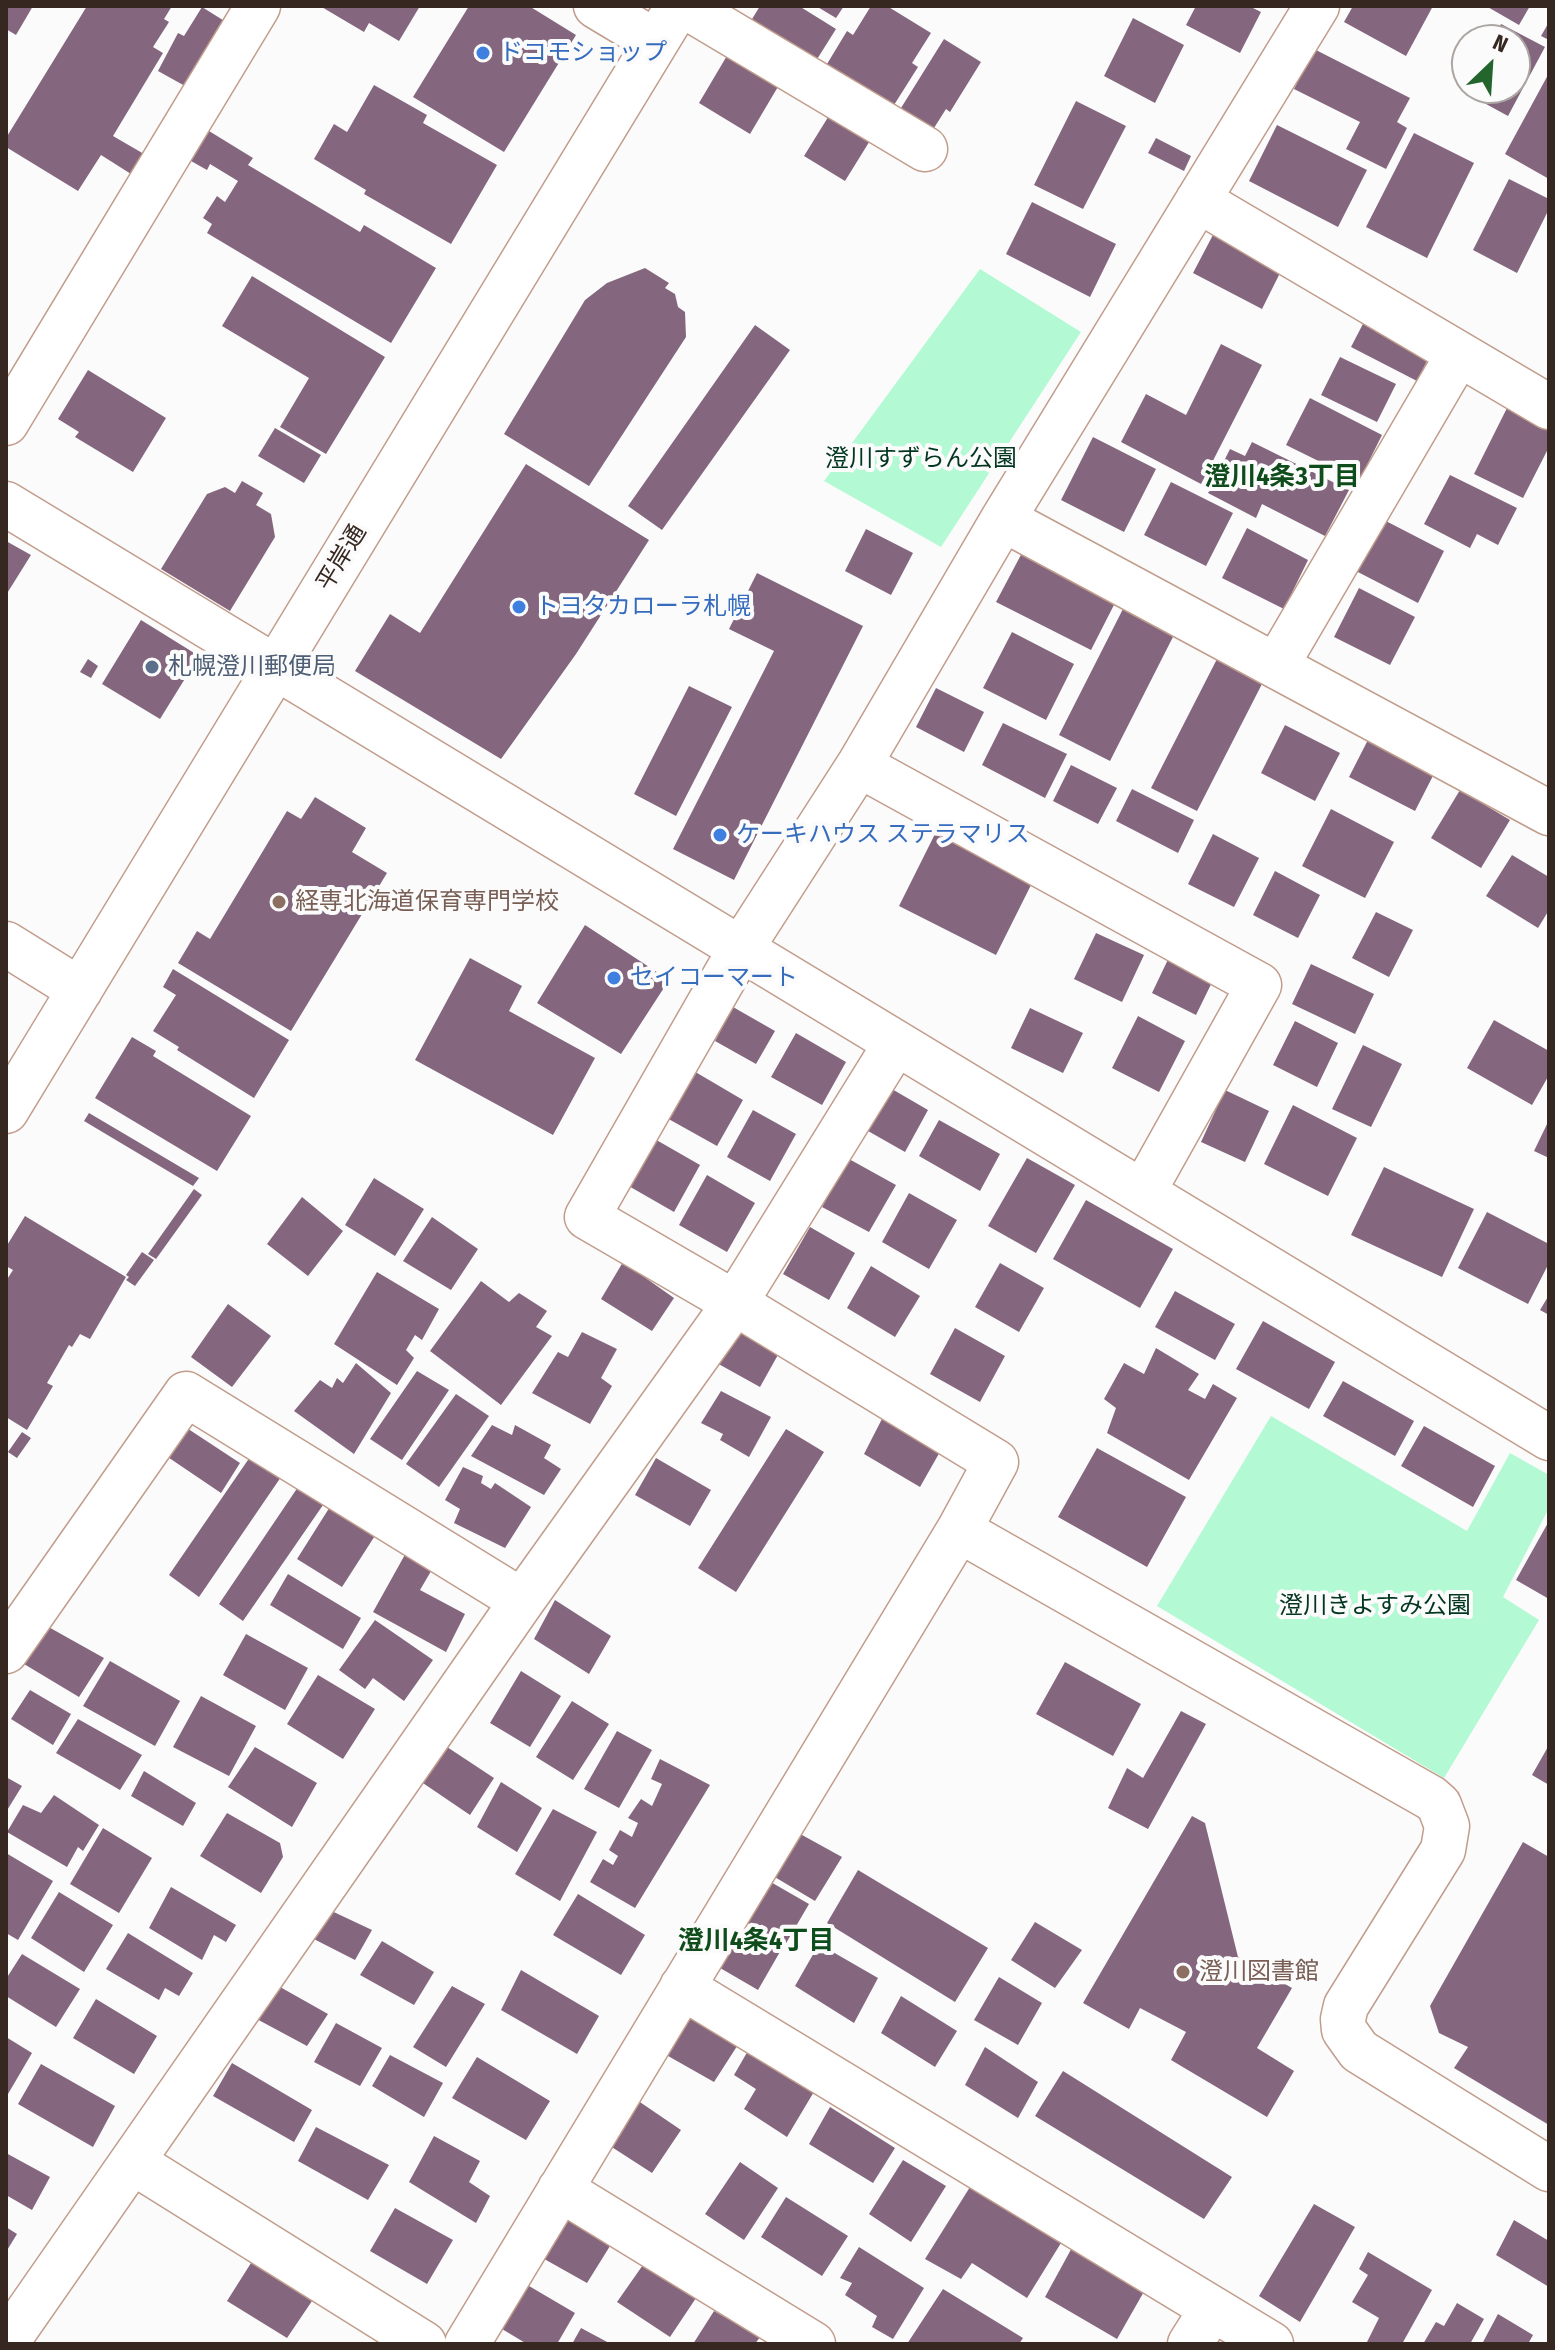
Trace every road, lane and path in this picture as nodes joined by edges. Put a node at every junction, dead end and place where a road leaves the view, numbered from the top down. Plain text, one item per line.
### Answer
1 (258, 6) edge
2 (596, 6) edge
3 (678, 6) edge
4 (685, 6) edge
5 (1317, 6) edge
6 (656, 42) junction
7 (925, 149) dead end
8 (1198, 200) junction
9 (1458, 355) junction
10 (1549, 407) edge
11 (6, 423) edge
12 (6, 504) edge
13 (1003, 519) junction
14 (1276, 666) junction
15 (274, 668) junction
16 (859, 765) junction
17 (1549, 813) edge
18 (6, 944) edge
19 (740, 950) junction
20 (80, 990) junction
21 (896, 1043) junction
22 (6, 1111) edge
23 (1143, 1192) junction
24 (735, 1303) junction
25 (1549, 1438) edge
26 (959, 1530) junction
27 (522, 1601) junction
28 (6, 1651) edge
29 (682, 1987) junction
30 (133, 2162) junction
31 (1549, 2169) edge
32 (560, 2189) junction
33 (1201, 2326) edge
34 (6, 2343) edge
35 (424, 2344) edge
36 (467, 2344) edge
37 (813, 2344) edge
38 (1271, 2344) edge

1 - 11 street
2 - 6 street
3 - 6 street, 平岸通
4 - 7 street
5 - 8 street
6 - 15 street, 平岸通
8 - 9 street
8 - 13 street
9 - 10 street
9 - 14 street
12 - 15 street
13 - 14 street
13 - 16 street
14 - 17 street
15 - 19 street
15 - 20 street, 平岸通
16 - 19 street
16 - 23 street
18 - 20 street
19 - 21 street
19 - 24 street
20 - 22 street, 平岸通
21 - 23 street
21 - 24 street
23 - 25 street
24 - 26 street
24 - 27 street
26 - 29 street
26 - 31 street
27 - 28 street
27 - 30 street
29 - 32 street
29 - 33 street
30 - 34 street
30 - 35 street
32 - 36 street
32 - 37 street
33 - 38 street

